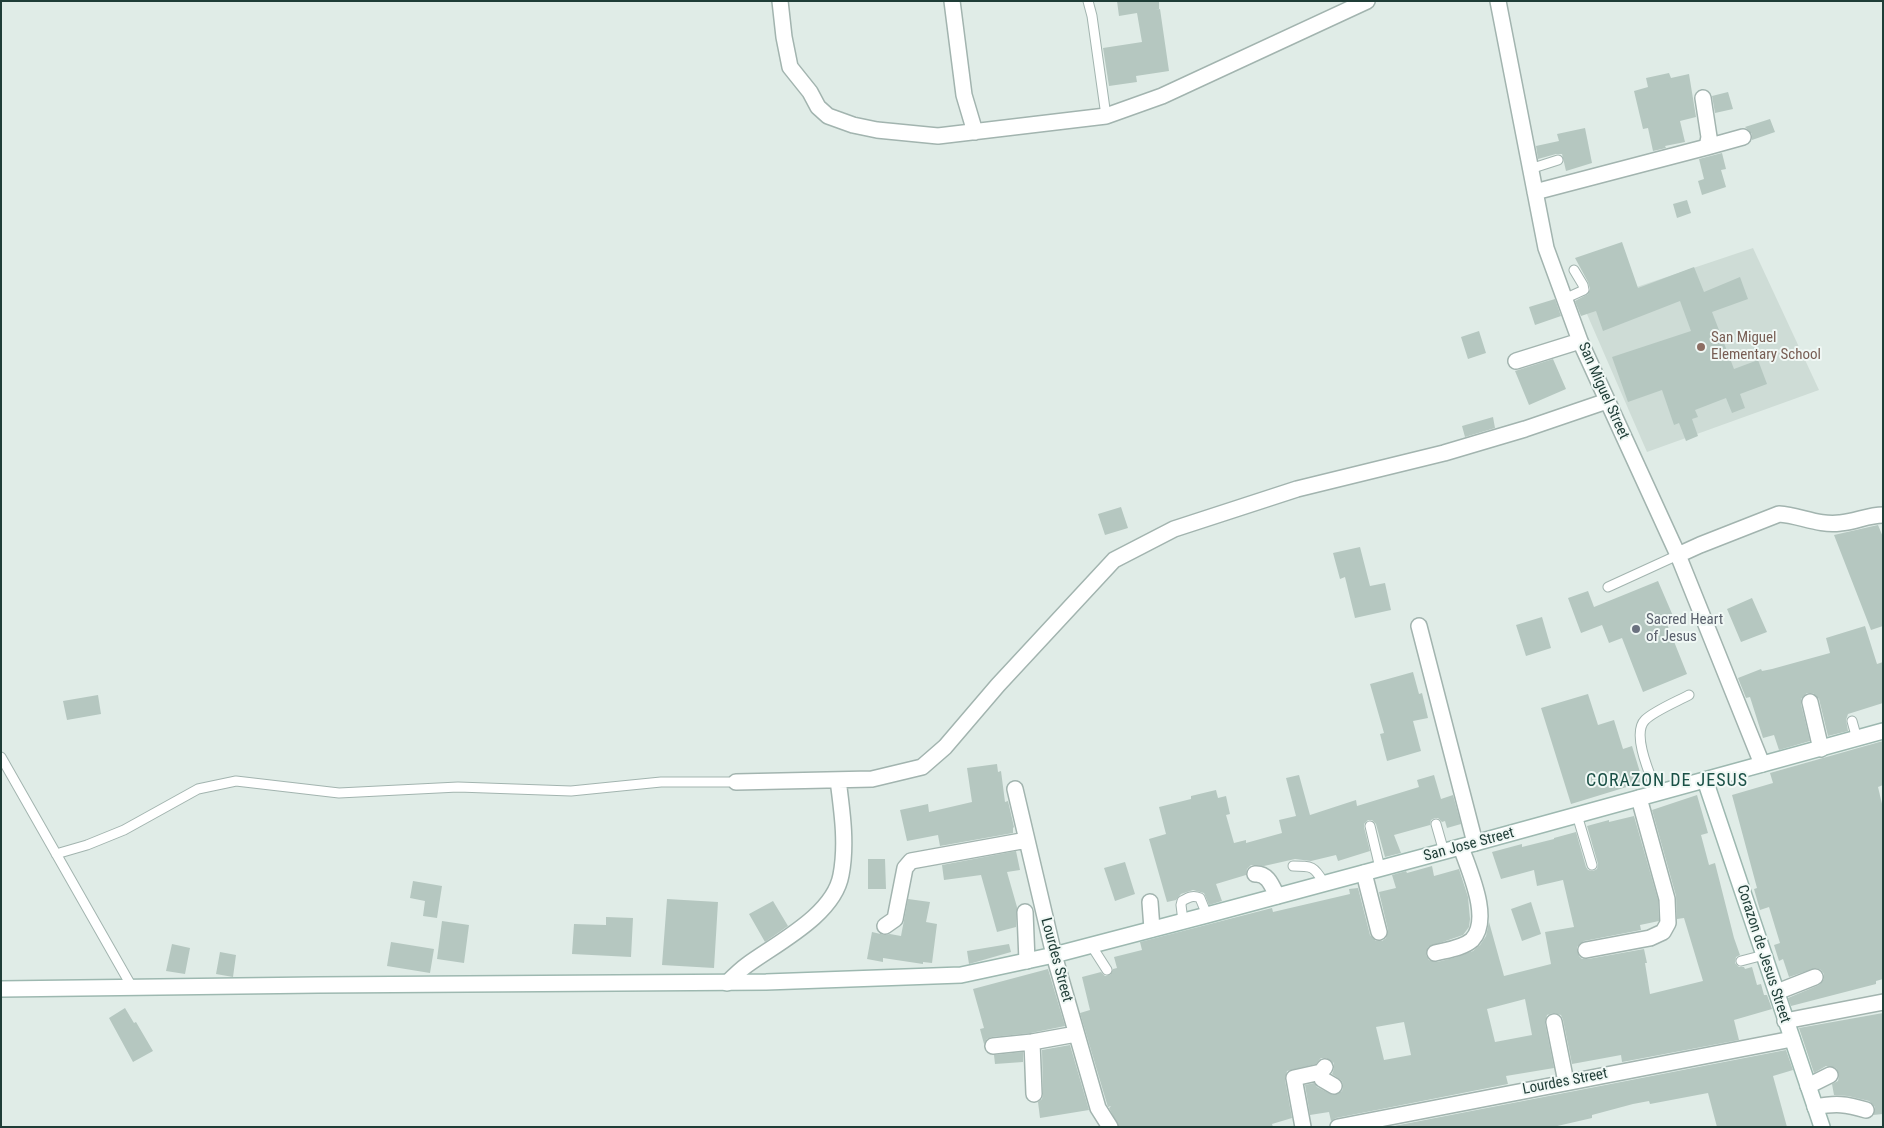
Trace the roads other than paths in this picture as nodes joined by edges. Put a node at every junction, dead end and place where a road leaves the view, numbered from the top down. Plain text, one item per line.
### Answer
1 (780, 1) edge
2 (952, 1) edge
3 (1088, 1) edge
4 (1367, 1) edge
5 (1498, 1) edge
6 (1703, 98) dead end
7 (1106, 116) junction
8 (974, 132) junction
9 (1743, 137) dead end
10 (1707, 147) junction
11 (1558, 160) dead end
12 (1530, 169) junction
13 (1535, 192) junction
14 (1574, 270) dead end
15 (1564, 299) junction
16 (1580, 341) junction
17 (1516, 361) dead end
18 (1607, 401) junction
19 (1883, 515) edge
20 (1678, 555) junction
21 (1608, 587) dead end
22 (1418, 626) dead end
23 (1689, 696) dead end
24 (1810, 702) dead end
25 (1852, 722) dead end
26 (1883, 732) edge
27 (1857, 739) junction
28 (1821, 749) junction
29 (1, 757) edge
30 (1762, 764) junction
31 (838, 780) junction
32 (1705, 780) junction
33 (736, 782) joint
34 (1015, 789) dead end
35 (1657, 794) junction
36 (1639, 798) junction
37 (1576, 816) junction
38 (1436, 824) dead end
39 (1370, 826) dead end
40 (1027, 840) junction
41 (1468, 845) junction
42 (1444, 852) junction
43 (56, 854) junction
44 (1592, 865) dead end
45 (1293, 866) dead end
46 (1380, 868) junction
47 (1364, 873) junction
48 (1255, 874) dead end
49 (1324, 884) junction
50 (1277, 896) junction
51 (1150, 902) dead end
52 (1025, 912) dead end
53 (1206, 915) junction
54 (1182, 921) junction
55 (885, 926) dead end
56 (1152, 929) junction
57 (1379, 932) dead end
58 (1091, 945) junction
59 (1586, 950) dead end
60 (1435, 953) dead end
61 (1054, 955) junction
62 (1764, 955) junction
63 (1741, 961) dead end
64 (1027, 962) junction
65 (1107, 970) dead end
66 (1816, 977) dead end
67 (727, 983) junction
68 (132, 987) junction
69 (1, 989) edge
70 (1777, 992) junction
71 (1883, 1002) edge
72 (1785, 1021) junction
73 (1554, 1022) dead end
74 (1076, 1034) junction
75 (1792, 1039) junction
76 (1032, 1042) junction
77 (993, 1046) dead end
78 (1830, 1075) dead end
79 (1566, 1082) junction
80 (1334, 1086) dead end
81 (1808, 1086) junction
82 (1034, 1094) dead end
83 (1815, 1107) junction
84 (1866, 1110) dead end
85 (1110, 1127) edge
86 (1304, 1127) edge
87 (1338, 1127) edge
88 (1822, 1127) edge

1 - 8 street
2 - 8 street
3 - 7 lane
4 - 7 street
5 - 12 street, San Miguel Street
6 - 10 street
7 - 8 street
9 - 10 street
10 - 13 street
11 - 12 lane
12 - 13 street, San Miguel Street
13 - 15 street, San Miguel Street
14 - 15 lane
15 - 16 street, San Miguel Street
16 - 17 street
16 - 18 street, San Miguel Street
18 - 20 street, San Miguel Street
18 - 31 street
19 - 20 street
20 - 21 lane
20 - 30 street, San Miguel Street
22 - 41 street
23 - 35 lane
24 - 28 street
25 - 27 lane
26 - 27 street, San Jose Street
27 - 28 street, San Jose Street
28 - 30 street, San Jose Street
29 - 43 lane
30 - 32 street, San Jose Street
31 - 33 street
31 - 67 street
32 - 35 street, San Jose Street
32 - 62 street, Corazon de Jesus Street
33 - 43 lane
34 - 40 street, Lourdes Street
35 - 36 street, San Jose Street
36 - 37 street, San Jose Street
36 - 59 street
37 - 41 street, San Jose Street
37 - 44 lane
38 - 42 lane
39 - 46 lane
40 - 55 street
40 - 61 street, Lourdes Street
41 - 42 street, San Jose Street
41 - 60 street
42 - 46 street, San Jose Street
43 - 68 lane
45 - 49 lane
46 - 47 street, San Jose Street
47 - 49 street, San Jose Street
47 - 57 street
48 - 50 street
49 - 50 street, San Jose Street
50 - 53 street, San Jose Street
51 - 56 street
52 - 64 street
53 - 54 street, San Jose Street
53 - 54 lane
54 - 56 street, San Jose Street
56 - 58 street, San Jose Street
58 - 61 street, San Jose Street
58 - 65 lane
61 - 64 street, San Jose Street
61 - 74 street, Lourdes Street
62 - 63 lane
62 - 70 street, Corazon de Jesus Street
64 - 67 street, San Jose Street
66 - 70 street
67 - 68 street, San Jose Street
68 - 69 street, San Jose Street
70 - 72 street, Corazon de Jesus Street
71 - 72 street
72 - 75 street, Corazon de Jesus Street
73 - 79 street
74 - 76 street
74 - 85 street, Lourdes Street
75 - 79 street, Lourdes Street
75 - 81 street, Corazon de Jesus Street
76 - 77 street
76 - 82 street
78 - 81 street
79 - 87 street, Lourdes Street
80 - 86 street
81 - 83 street, Corazon de Jesus Street
83 - 84 street
83 - 88 street, Corazon de Jesus Street

